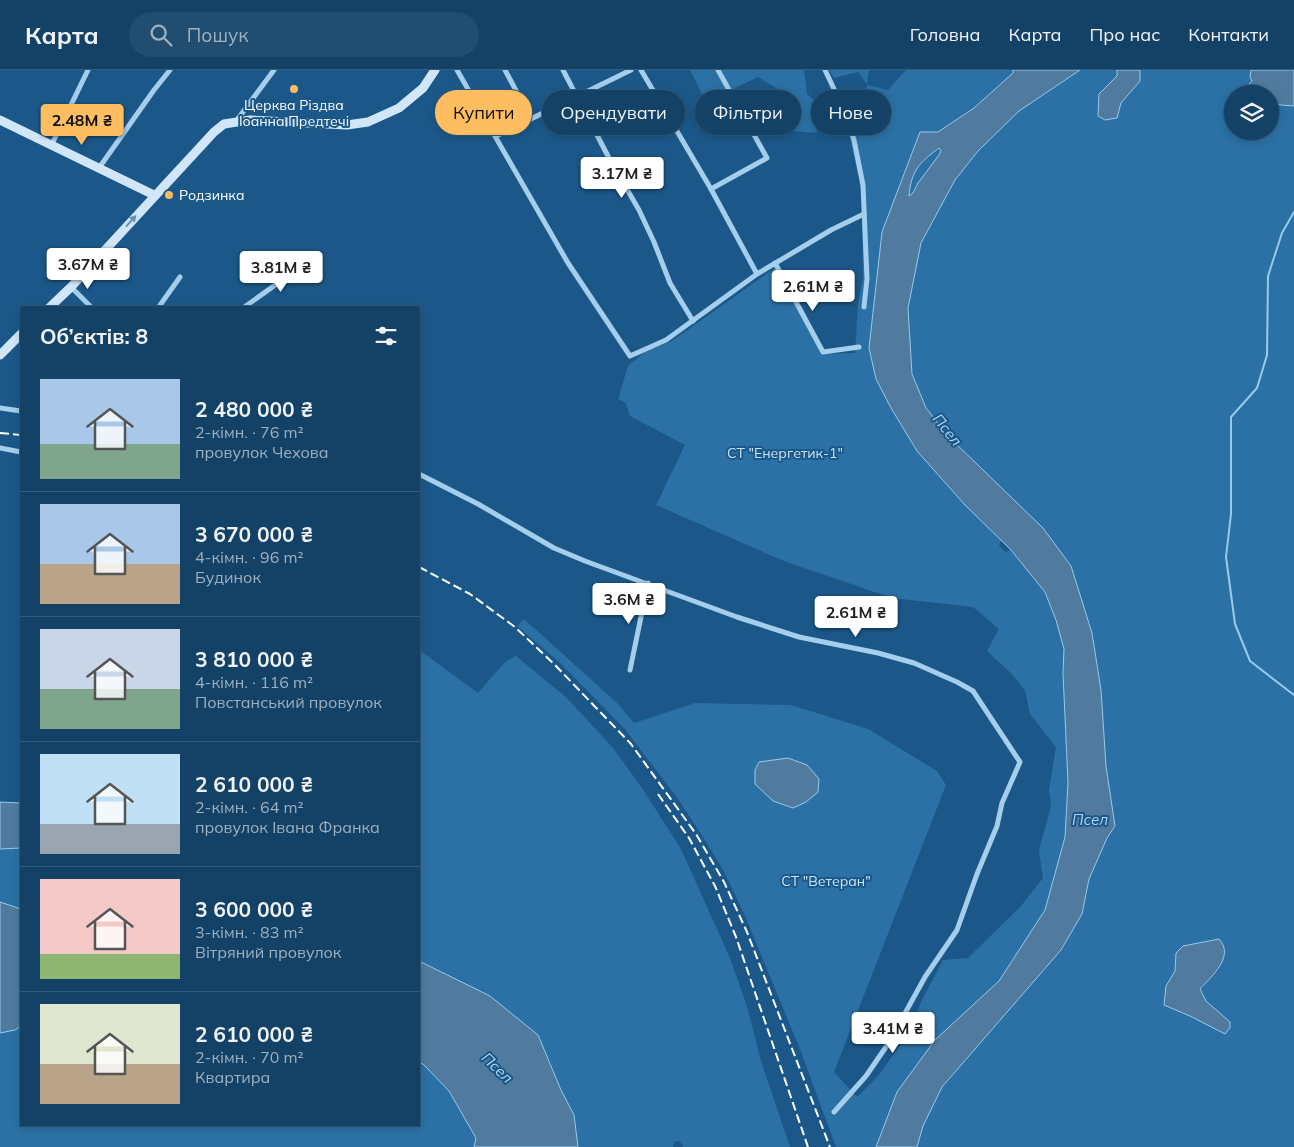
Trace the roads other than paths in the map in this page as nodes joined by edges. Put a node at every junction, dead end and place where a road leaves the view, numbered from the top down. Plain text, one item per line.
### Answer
1 (88, 70) edge
2 (170, 70) edge
3 (274, 70) edge
4 (435, 70) edge
5 (457, 70) edge
6 (505, 70) edge
7 (563, 70) edge
8 (630, 70) edge
9 (641, 70) edge
10 (718, 70) edge
11 (825, 70) edge
12 (516, 90) edge
13 (573, 90) edge
14 (591, 90) edge
15 (542, 114) edge
16 (0, 120) edge
17 (237, 120) junction
18 (598, 135) edge
19 (496, 136) junction
20 (52, 144) junction
21 (99, 168) junction
22 (711, 189) junction
23 (154, 195) junction
24 (864, 214) junction
25 (306, 263) dead end
26 (775, 263) junction
27 (757, 274) junction
28 (180, 277) dead end
29 (71, 287) junction
30 (52, 306) edge
31 (90, 306) edge
32 (159, 306) edge
33 (247, 306) edge
34 (864, 307) dead end
35 (693, 321) junction
36 (20, 335) edge
37 (859, 347) dead end
38 (0, 355) edge
39 (0, 408) edge
40 (20, 411) edge
41 (0, 448) edge
42 (20, 452) edge
43 (420, 475) edge
44 (648, 583) junction
45 (630, 670) dead end
46 (834, 1112) dead end

1 - 20 street
2 - 21 street
3 - 17 street
4 - 17 main road
5 - 19 street
6 - 12 street
7 - 13 street
8 - 14 street
9 - 22 street
10 - 22 street
11 - 24 street
15 - 19 street
16 - 20 main road
17 - 23 main road
18 - 35 street
19 - 35 street
20 - 21 main road
21 - 23 main road
22 - 27 street
29 -> 23 main road
24 - 26 street
24 - 34 street
25 - 33 street
26 - 27 street
26 - 37 street
27 - 35 street
28 - 32 street
29 - 30 main road
29 - 31 street
36 - 38 main road
39 - 40 street
41 - 42 street
43 - 44 street
44 - 45 street
44 - 46 street

